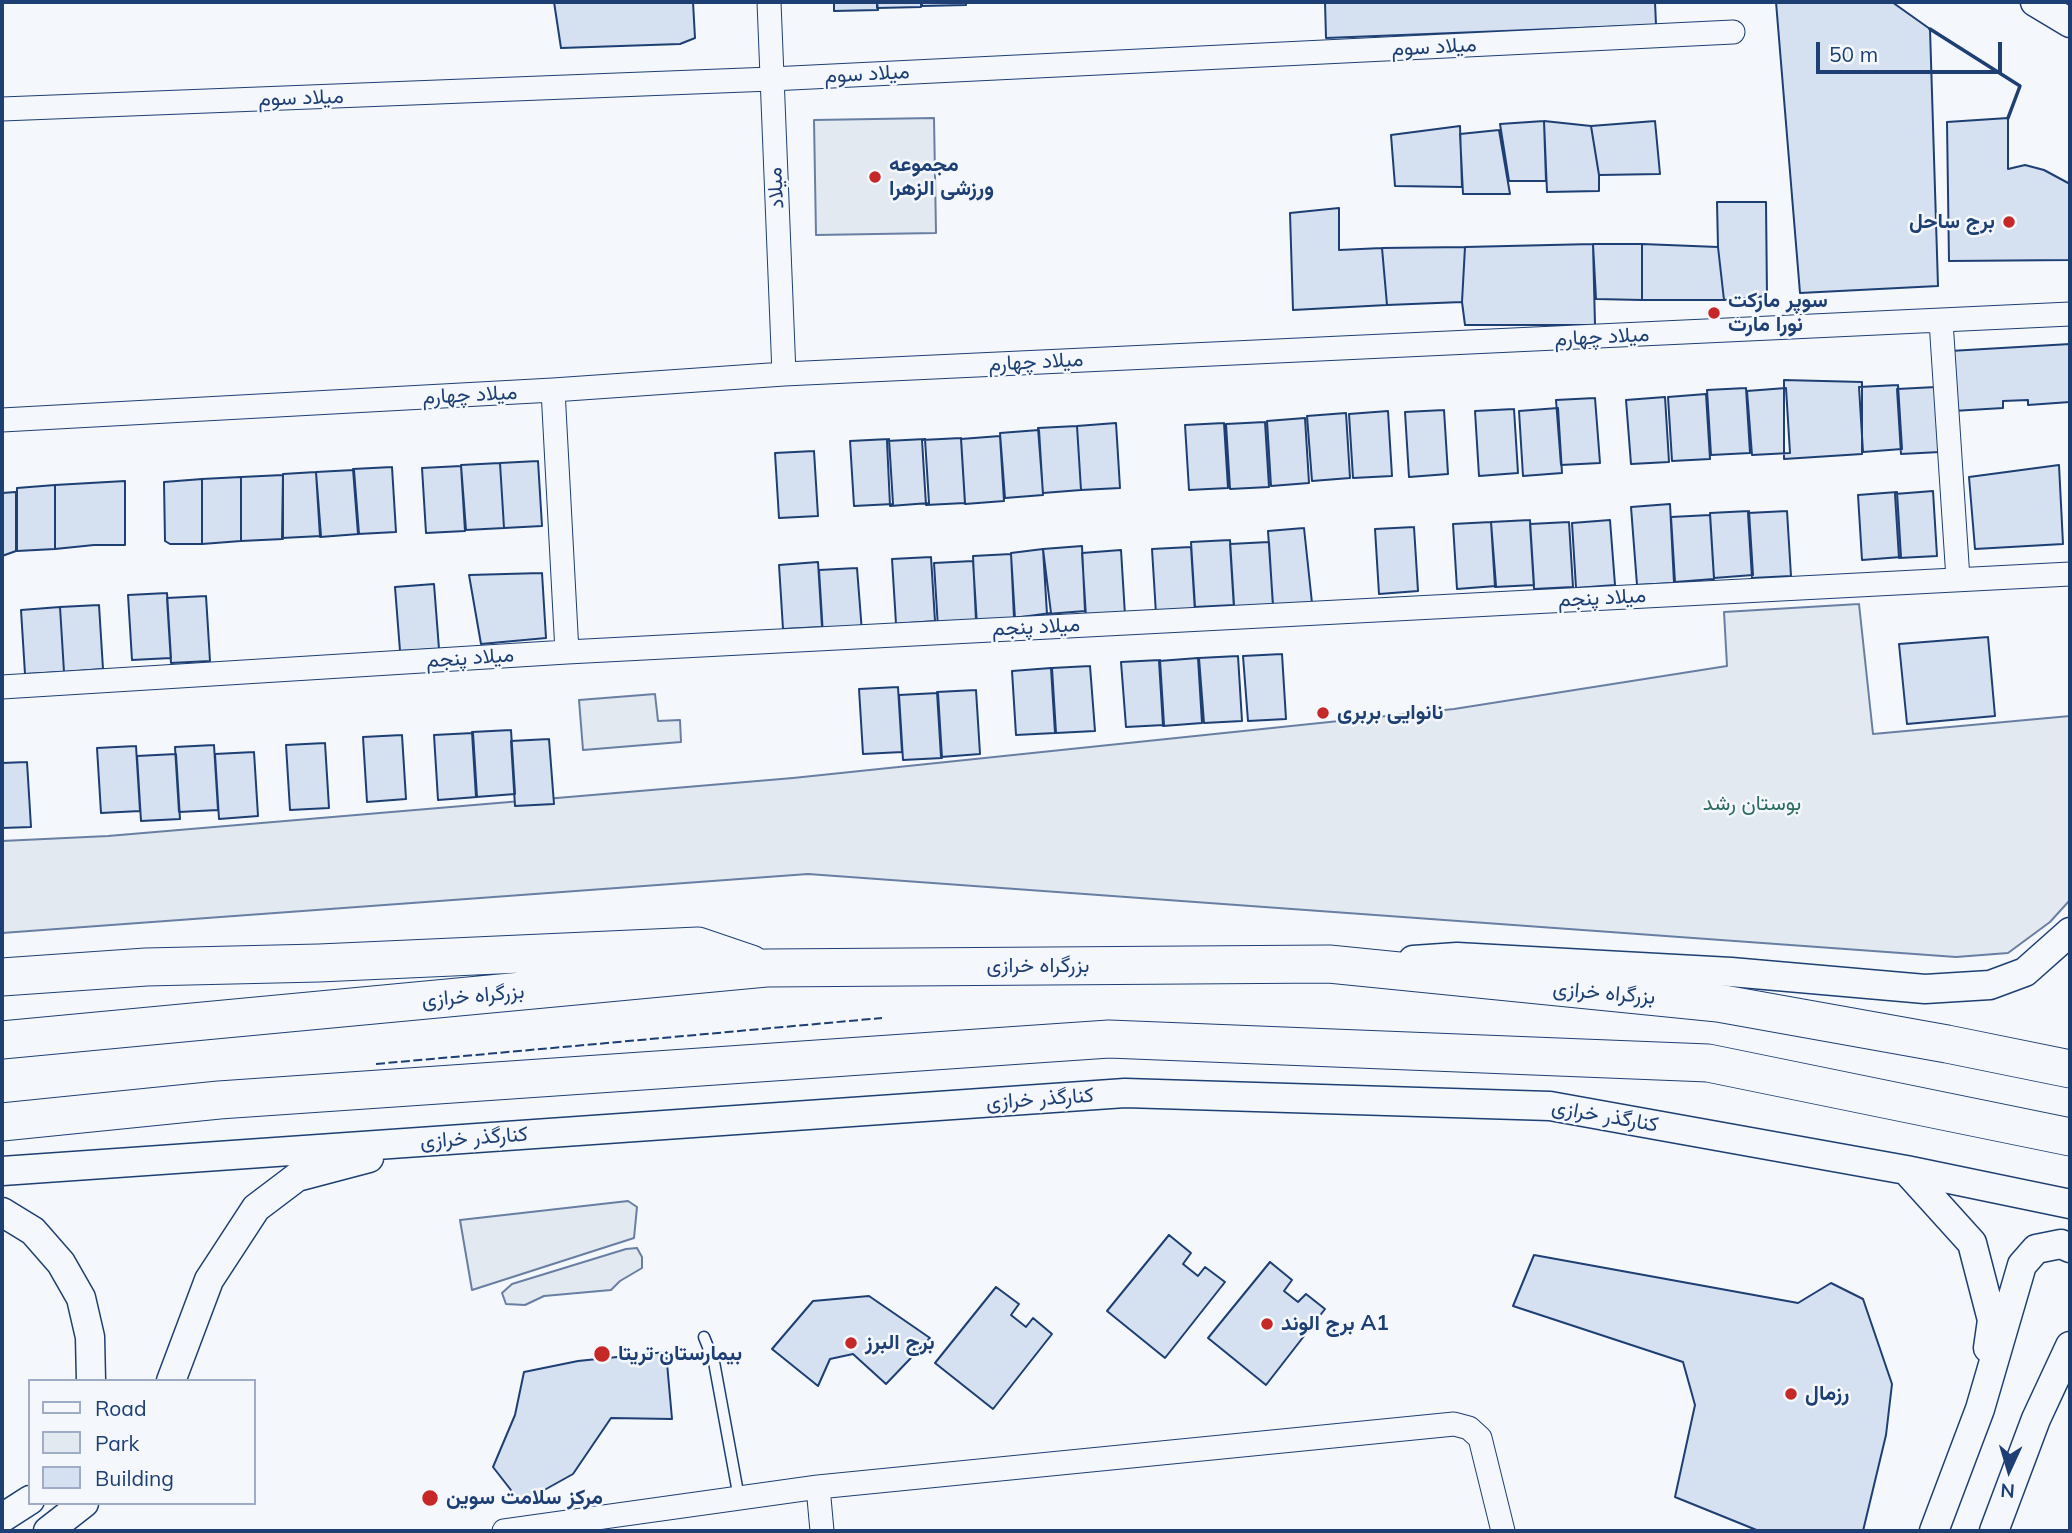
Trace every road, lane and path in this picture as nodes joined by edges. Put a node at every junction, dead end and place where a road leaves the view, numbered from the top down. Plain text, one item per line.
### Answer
1 (769, 2) edge
2 (2035, 2) edge
3 (2070, 23) edge
4 (1733, 32) dead end
5 (771, 79) junction
6 (2, 109) edge
7 (2070, 314) edge
8 (1941, 321) junction
9 (784, 374) junction
10 (553, 390) junction
11 (2, 420) edge
12 (2070, 574) edge
13 (1958, 579) junction
14 (567, 652) junction
15 (2, 687) edge
16 (2070, 932) edge
17 (1329, 964) junction
18 (766, 968) junction
19 (2, 977) edge
20 (2, 1040) edge
21 (2070, 1069) edge
22 (2, 1122) edge
23 (2070, 1137) edge
24 (438, 1140) junction
25 (1906, 1170) junction
26 (2, 1171) edge
27 (2070, 1204) edge
28 (2, 1212) edge
29 (2070, 1248) edge
30 (705, 1337) dead end
31 (2070, 1346) edge
32 (91, 1379) edge
33 (173, 1379) edge
34 (1980, 1409) junction
35 (818, 1487) junction
36 (739, 1498) junction
37 (28, 1501) edge
38 (81, 1505) edge
39 (2, 1518) edge
40 (48, 1531) edge
41 (505, 1531) edge
42 (822, 1531) edge
43 (1503, 1531) edge
44 (1934, 1531) edge
45 (1994, 1531) edge

1 - 5 street, میلاد
2 - 3 street
4 - 5 street, میلاد سوم
5 - 6 street, میلاد سوم
5 - 9 street, میلاد
7 - 8 street, میلاد چهارم
8 - 9 street, میلاد چهارم
8 - 13 street
9 - 10 street, میلاد چهارم
10 - 11 street, میلاد چهارم
10 - 14 street
12 - 13 street, میلاد پنجم
13 - 14 street, میلاد پنجم
14 - 15 street, میلاد پنجم
16 - 17 street
17 - 18 highway, بزرگراه خرازی
17 - 21 highway, بزرگراه خرازی
18 - 19 highway
18 - 20 highway, بزرگراه خرازی
22 - 23 highway
24 - 25 street, کنارگذر خرازی
24 - 26 street, کنارگذر خرازی
24 - 33 street
25 - 27 street, کنارگذر خرازی
25 - 34 street
28 - 32 street
29 - 34 street
30 - 36 lane
31 - 45 street
34 - 44 street
35 - 36 street
35 - 42 street
35 - 43 street
36 - 41 street
37 - 39 street
38 - 40 street

